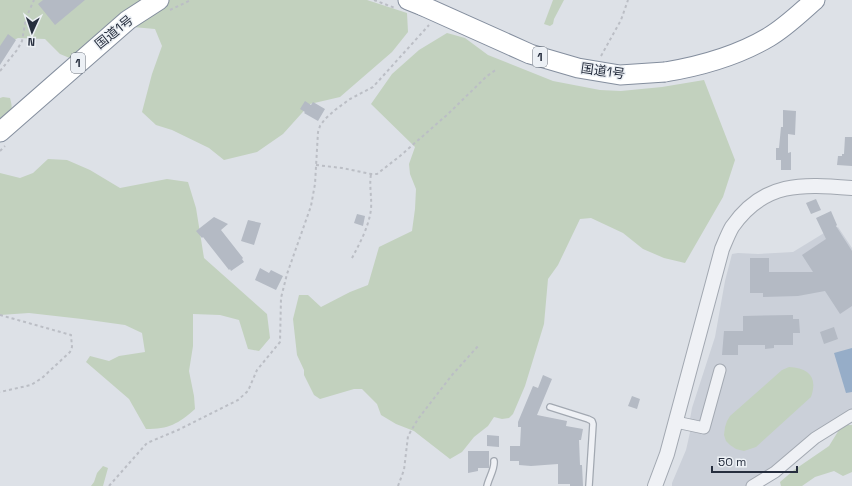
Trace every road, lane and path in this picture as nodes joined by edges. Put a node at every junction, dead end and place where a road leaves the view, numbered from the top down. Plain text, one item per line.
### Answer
1 (34, 0) edge
2 (159, 0) edge
3 (374, 0) edge
4 (628, 0) edge
5 (815, 0) edge
6 (409, 5) edge
7 (432, 23) dead end
8 (598, 60) dead end
9 (497, 69) dead end
10 (0, 71) edge
11 (0, 132) edge
12 (316, 164) junction
13 (370, 174) junction
14 (852, 188) edge
15 (352, 258) dead end
16 (0, 315) edge
17 (479, 345) dead end
18 (720, 370) dead end
19 (0, 392) edge
20 (550, 408) dead end
21 (852, 415) edge
22 (676, 422) junction
23 (494, 461) dead end
24 (656, 485) edge
25 (109, 486) edge
26 (398, 486) edge
27 (487, 486) edge
28 (589, 486) edge
29 (752, 486) edge

1 - 10 path
2 - 11 highway, 国道1号 / 1
3 - 6 path
4 - 8 path
5 - 6 highway, 国道1号 / 1, bridge
7 - 12 path
9 - 13 path
12 - 13 path
12 - 25 path
13 - 15 path
14 - 22 street
16 - 19 path
17 - 26 path
18 - 22 street
20 - 28 lane
21 - 29 street
22 - 24 street
23 - 27 lane

